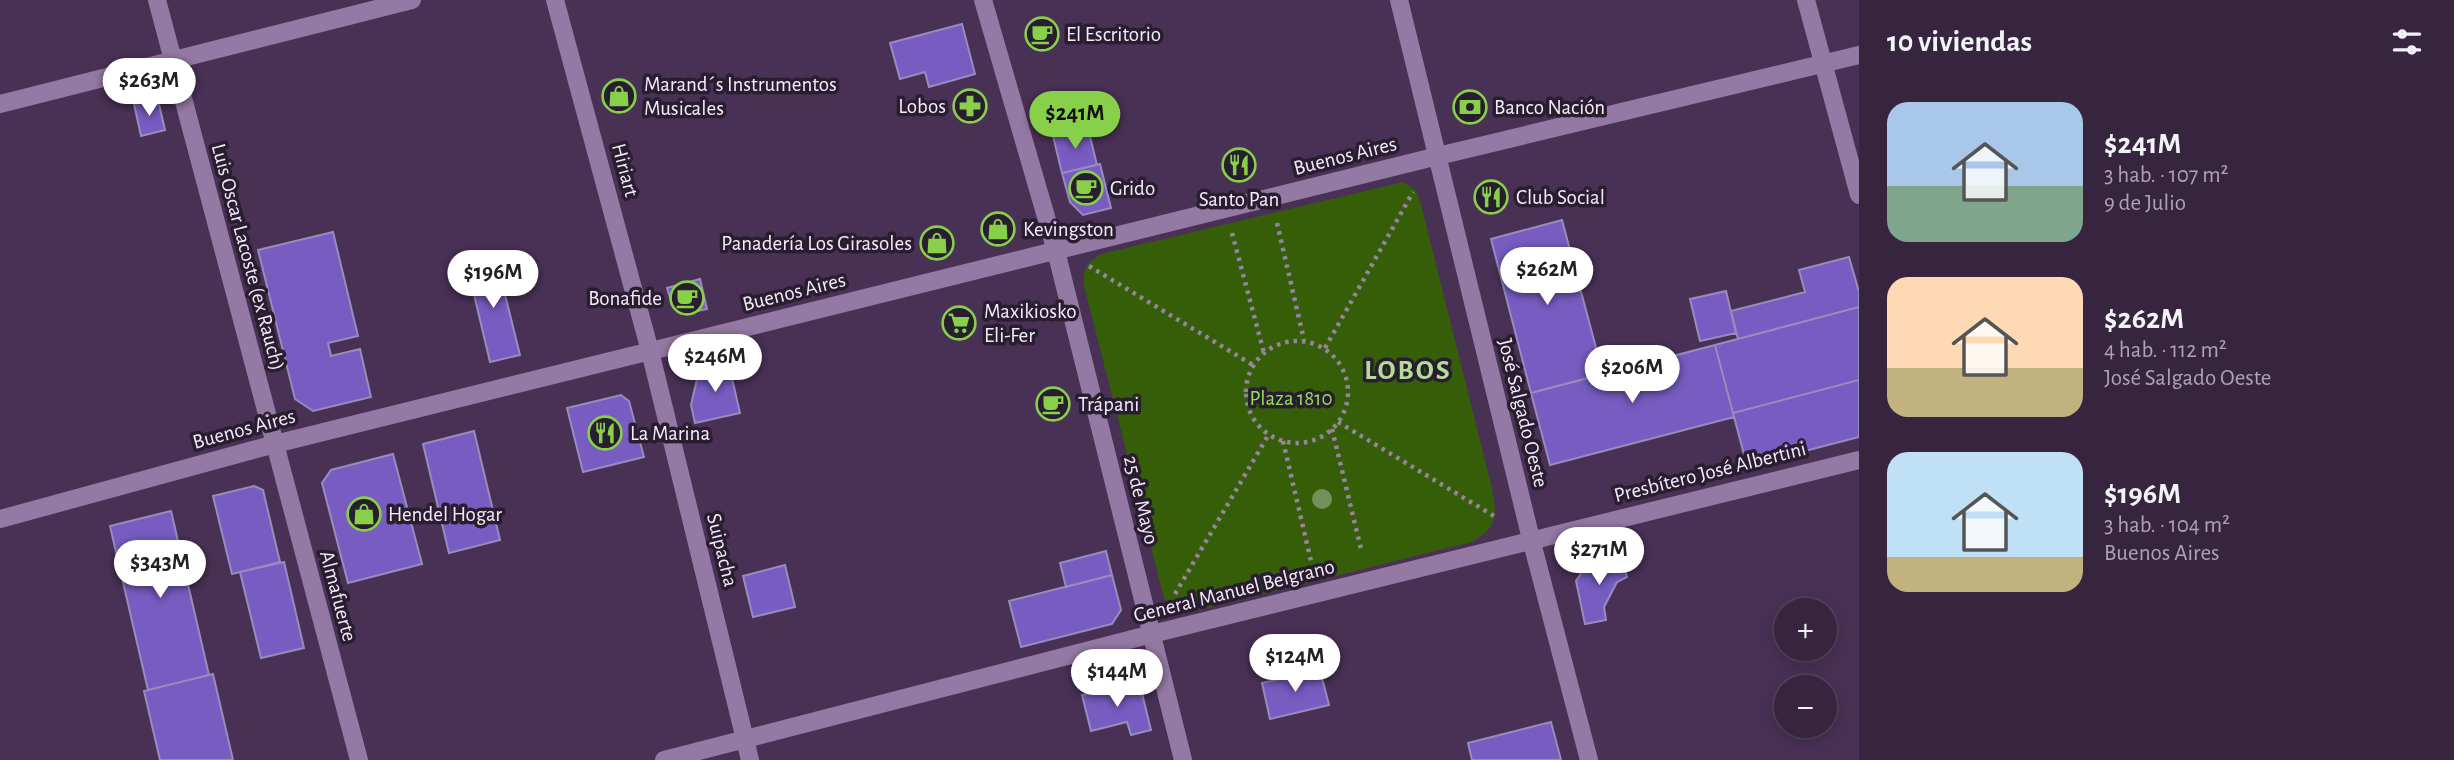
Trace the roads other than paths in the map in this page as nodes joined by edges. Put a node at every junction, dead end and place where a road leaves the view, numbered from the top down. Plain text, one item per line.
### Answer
1 (157, 0) edge
2 (412, 0) edge
3 (555, 0) edge
4 (983, 0) edge
5 (1399, 0) edge
6 (1806, 0) edge
7 (1859, 55) edge
8 (172, 60) junction
9 (1822, 64) junction
10 (0, 104) edge
11 (1438, 156) junction
12 (1859, 195) edge
13 (1056, 251) junction
14 (650, 351) junction
15 (275, 444) junction
16 (1859, 460) edge
17 (0, 519) edge
18 (1531, 539) junction
19 (1152, 634) junction
20 (745, 739) junction
21 (359, 760) edge
22 (664, 760) edge
23 (750, 760) edge
24 (1183, 760) edge
25 (1589, 760) edge

1 - 8 street, Luis Oscar Lacoste (ex Rauch)
2 - 8 street
3 - 14 street, Hiriart
4 - 13 street, 25 de Mayo
5 - 11 street, José Salgado Oeste
6 - 9 street
7 - 9 street, Buenos Aires
8 - 10 street
8 - 15 street, Luis Oscar Lacoste (ex Rauch)
9 - 11 street, Buenos Aires
9 - 12 street
11 - 13 street, Buenos Aires
11 - 18 street, José Salgado Oeste
13 - 14 street, Buenos Aires
13 - 19 street, 25 de Mayo
14 - 15 street, Buenos Aires
14 - 20 street, Suipacha
15 - 17 street, Buenos Aires
15 - 21 street, Almafuerte
16 - 18 street, Presbítero José Albertini
18 - 19 street, General Manuel Belgrano
18 - 25 street, José Salgado Oeste
19 - 20 street, General Manuel Belgrano
19 - 24 street, 25 de Mayo
20 - 22 street, General Manuel Belgrano
20 - 23 street, Suipacha

